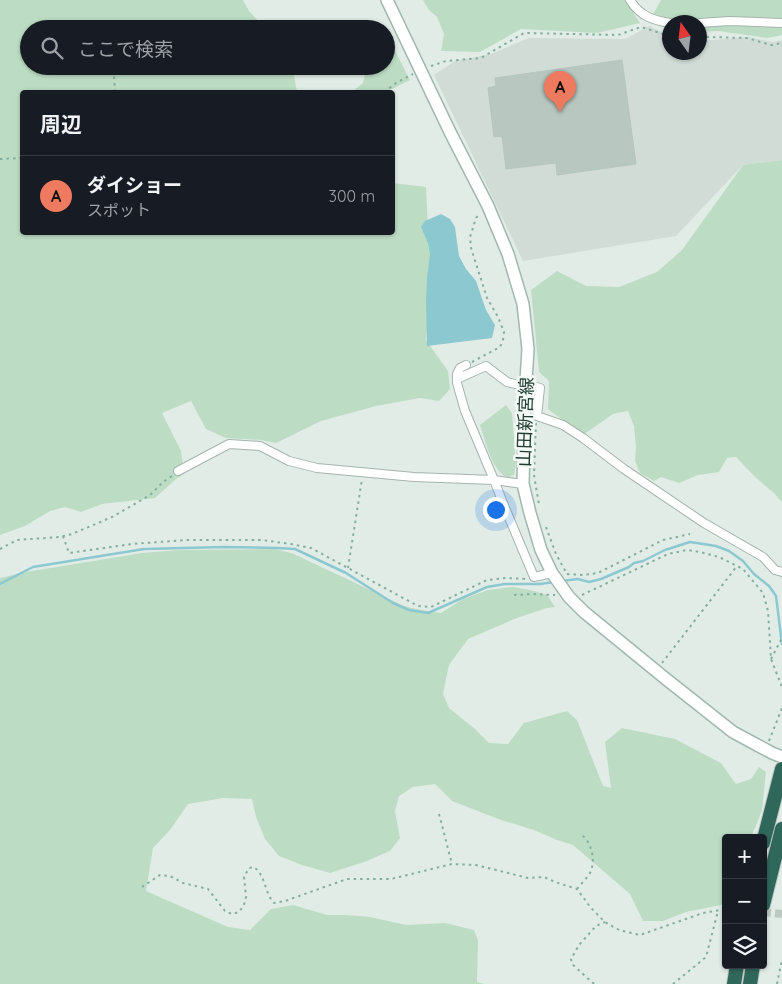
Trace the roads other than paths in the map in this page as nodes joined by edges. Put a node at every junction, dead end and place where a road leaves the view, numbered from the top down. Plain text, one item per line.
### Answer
1 (387, 0) edge
2 (630, 0) edge
3 (662, 22) edge
4 (707, 22) edge
5 (782, 23) edge
6 (466, 365) road end
7 (457, 378) junction
8 (515, 384) dead end
9 (536, 387) dead end
10 (178, 471) road end
11 (494, 480) junction
12 (523, 484) junction
13 (782, 572) edge
14 (552, 573) junction
15 (782, 757) edge
16 (782, 769) edge
17 (782, 829) edge
18 (765, 834) edge
19 (767, 890) edge
20 (736, 969) edge
21 (752, 969) edge
22 (734, 984) edge
23 (750, 984) edge

1 - 12 main road, 山田新宮線
2 - 3 street
4 - 5 street
6 - 7 street
7 - 8 street
7 - 11 street
9 - 13 street
10 - 11 street
11 - 12 street
11 - 14 street
12 - 14 main road, 山田新宮線
14 - 15 main road, 山田新宮線
16 - 18 highway
17 - 19 highway
20 - 22 highway
21 - 23 highway

